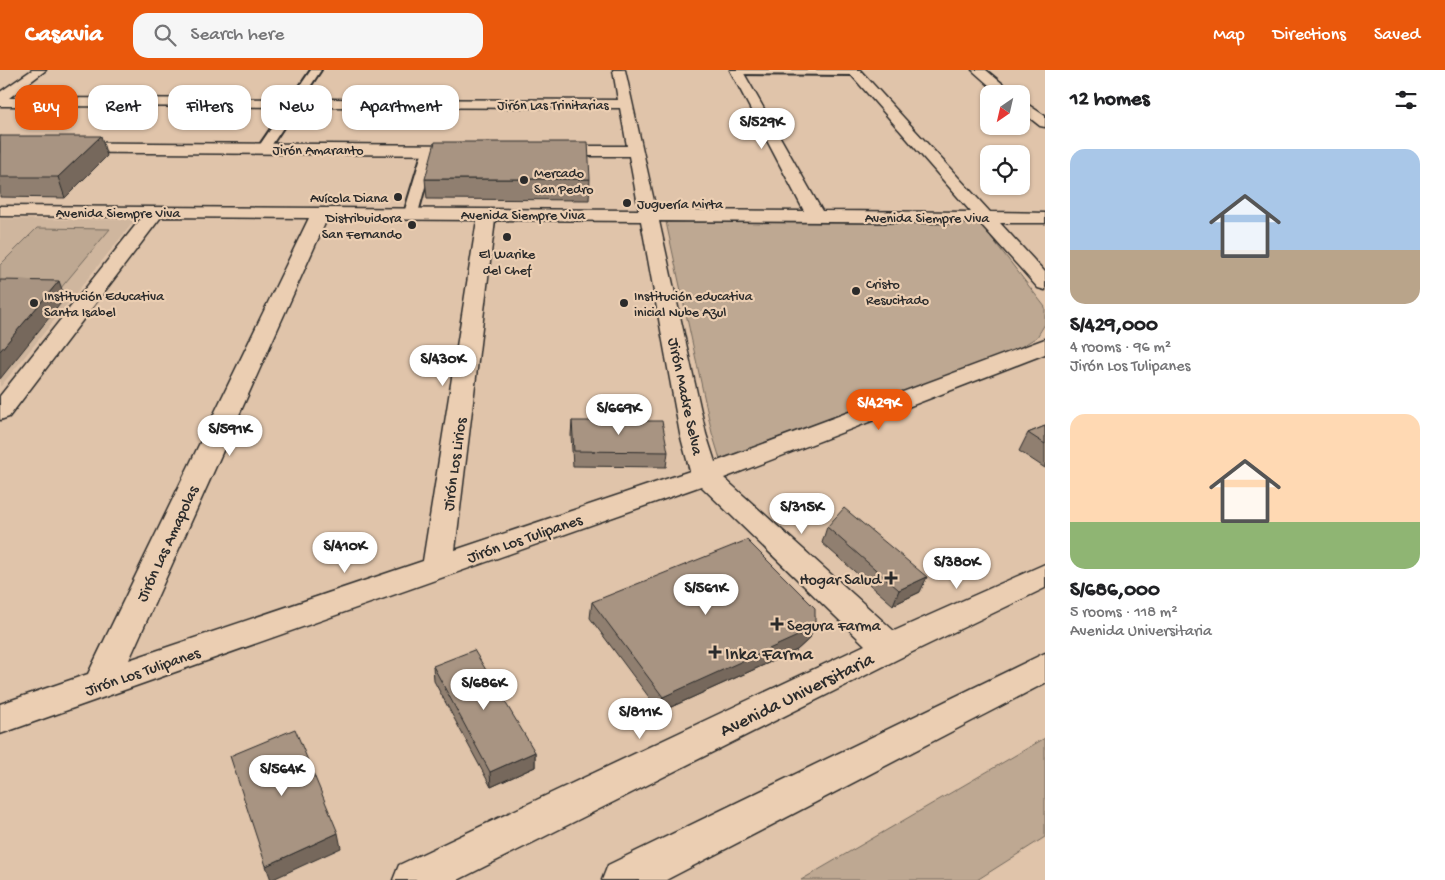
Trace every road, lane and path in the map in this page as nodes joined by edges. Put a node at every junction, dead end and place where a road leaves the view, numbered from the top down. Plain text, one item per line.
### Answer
1 (40, 70) edge
2 (316, 70) edge
3 (619, 70) edge
4 (978, 70) edge
5 (736, 71) edge
6 (854, 71) edge
7 (306, 85) edge
8 (997, 85) edge
9 (0, 98) edge
10 (0, 102) edge
11 (261, 103) edge
12 (332, 103) edge
13 (626, 104) junction
14 (1030, 111) edge
15 (1045, 123) edge
16 (276, 130) edge
17 (0, 147) edge
18 (264, 149) junction
19 (429, 150) junction
20 (488, 150) edge
21 (537, 150) edge
22 (635, 151) junction
23 (0, 211) edge
24 (156, 212) junction
25 (321, 213) junction
26 (411, 214) junction
27 (487, 214) junction
28 (648, 215) junction
29 (816, 216) junction
30 (985, 217) junction
31 (1045, 218) edge
32 (1045, 284) edge
33 (1045, 346) edge
34 (2, 406) edge
35 (705, 475) junction
36 (438, 566) junction
37 (1045, 575) edge
38 (890, 648) junction
39 (1045, 667) edge
40 (101, 684) junction
41 (0, 719) edge
42 (414, 880) edge
43 (623, 880) edge

1 - 9 street
2 - 7 street
3 - 13 street, Jirón Madre Selva
4 - 8 street
5 - 6 street
5 - 29 street
6 - 30 street
10 - 11 street, Jirón Las Trinitarias
12 - 13 street, Jirón Las Trinitarias
13 - 22 street, Jirón Madre Selva
14 - 15 street
16 - 18 street
17 - 18 street, Jirón Amaranto
18 - 19 street, Jirón Amaranto
19 - 20 street, Jirón Amaranto
19 - 26 street
21 - 22 street
22 - 28 street, Jirón Madre Selva
23 - 24 street, Avenida Siempre Viva
24 - 25 street, Avenida Siempre Viva
24 - 34 street
25 - 26 street, Avenida Siempre Viva
25 - 40 street, Jirón Las Amapolas
26 - 27 street, Avenida Siempre Viva
27 - 28 street, Avenida Siempre Viva
27 - 36 street, Jirón Los Lirios
28 - 29 street, Avenida Siempre Viva
28 - 35 street, Jirón Madre Selva
29 - 30 street, Avenida Siempre Viva
30 - 31 street, Avenida Siempre Viva
30 - 32 street
33 - 35 street, Jirón Los Tulipanes
35 - 36 street, Jirón Los Tulipanes
35 - 38 street, Jirón Madre Selva
36 - 40 street, Jirón Los Tulipanes
37 - 38 street, Avenida Universitaria
38 - 42 street, Avenida Universitaria
39 - 43 street
40 - 41 street, Jirón Los Tulipanes

